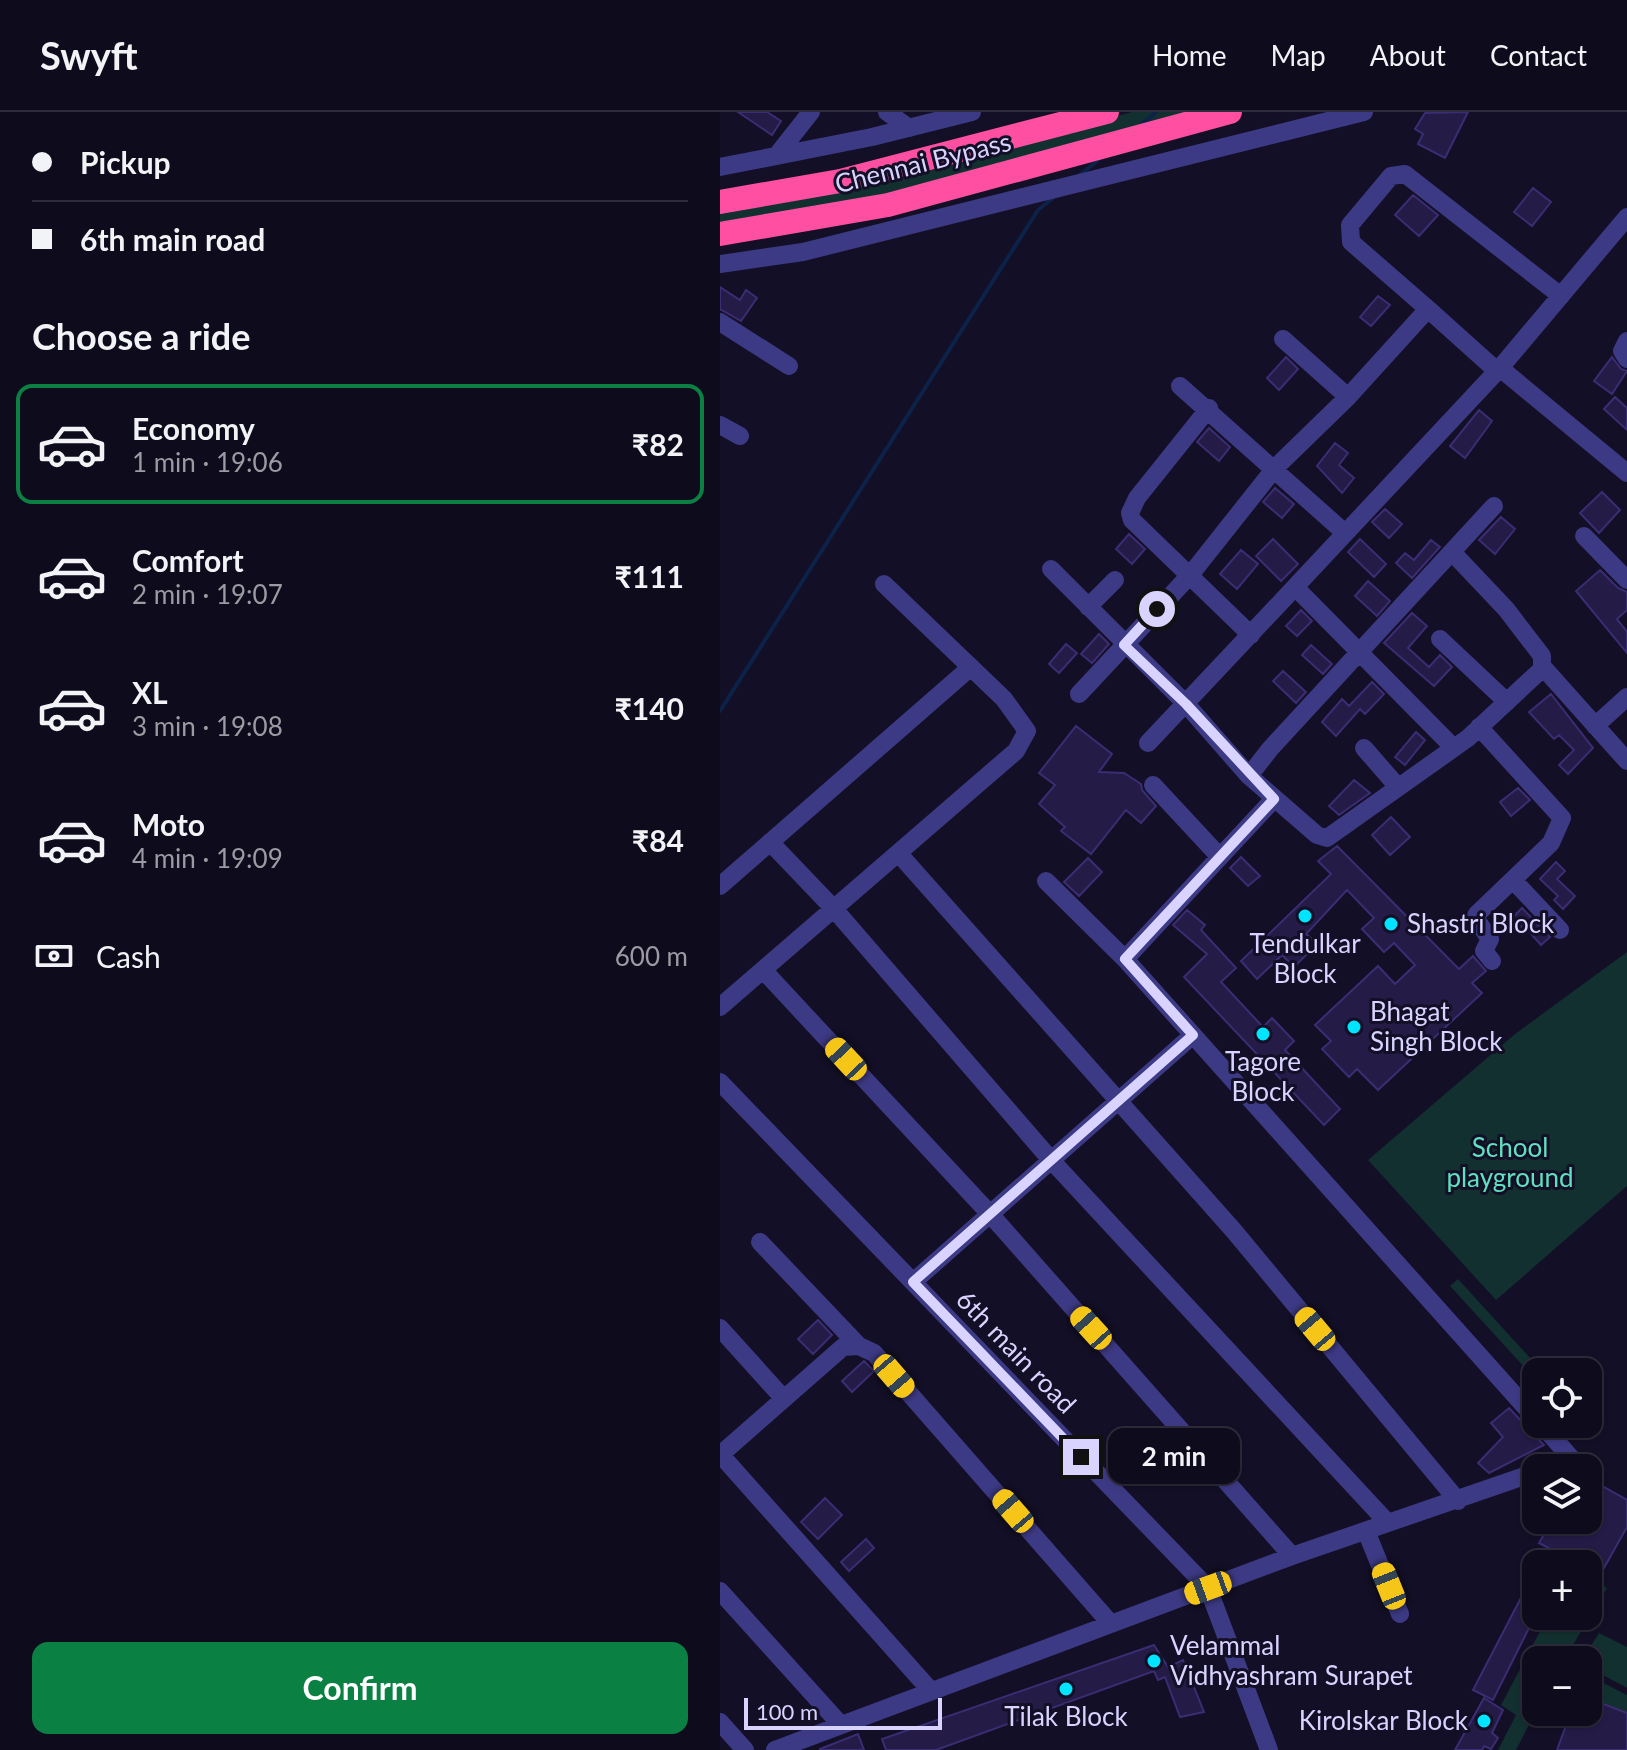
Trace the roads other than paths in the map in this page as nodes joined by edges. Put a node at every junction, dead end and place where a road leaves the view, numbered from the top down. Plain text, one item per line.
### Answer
1 (811, 112) edge
2 (887, 112) edge
3 (972, 112) edge
4 (1230, 112) edge
5 (1364, 112) edge
6 (1102, 113) edge
7 (909, 128) junction
8 (777, 155) junction
9 (720, 167) edge
10 (720, 202) edge
11 (1624, 226) edge
12 (720, 234) edge
13 (720, 264) edge
14 (1561, 296) junction
15 (1428, 309) junction
16 (720, 322) edge
17 (1283, 339) dead end
18 (1627, 341) edge
19 (1627, 359) edge
20 (789, 366) dead end
21 (1499, 370) junction
22 (1180, 386) dead end
23 (1348, 397) junction
24 (1209, 408) junction
25 (720, 425) edge
26 (740, 436) dead end
27 (1275, 468) junction
28 (1627, 473) edge
29 (1494, 506) dead end
30 (1345, 533) junction
31 (1584, 536) dead end
32 (1452, 552) junction
33 (1051, 569) dead end
34 (1191, 574) junction
35 (1115, 580) dead end
36 (1627, 580) edge
37 (884, 584) dead end
38 (1295, 587) junction
39 (1088, 607) junction
40 (1251, 635) junction
41 (1440, 639) dead end
42 (1124, 645) junction
43 (1357, 654) junction
44 (1542, 666) junction
45 (971, 667) junction
46 (1079, 694) dead end
47 (1627, 697) edge
48 (1507, 702) junction
49 (1186, 704) junction
50 (1595, 726) junction
51 (1479, 727) junction
52 (1148, 743) dead end
53 (1452, 746) junction
54 (1364, 748) dead end
55 (1627, 761) edge
56 (1249, 776) junction
57 (1153, 785) dead end
58 (1398, 787) junction
59 (1274, 799) junction
60 (770, 842) junction
61 (900, 855) junction
62 (1219, 856) junction
63 (1513, 880) junction
64 (1046, 881) dead end
65 (720, 886) edge
66 (835, 910) junction
67 (1560, 930) dead end
68 (1125, 959) junction
69 (1492, 961) dead end
70 (764, 971) junction
71 (720, 1007) edge
72 (1193, 1035) junction
73 (720, 1082) edge
74 (1120, 1099) junction
75 (1051, 1160) junction
76 (990, 1214) junction
77 (760, 1242) dead end
78 (913, 1282) junction
79 (720, 1328) edge
80 (859, 1346) junction
81 (784, 1399) junction
82 (1522, 1403) edge
83 (1553, 1438) edge
84 (720, 1454) edge
85 (1568, 1454) edge
86 (1522, 1477) edge
87 (1458, 1501) junction
88 (1388, 1523) junction
89 (1366, 1531) junction
90 (1292, 1556) junction
91 (1208, 1588) junction
92 (720, 1591) edge
93 (1400, 1614) dead end
94 (1111, 1624) junction
95 (931, 1691) junction
96 (720, 1722) edge
97 (840, 1724) junction
98 (745, 1750) edge
99 (775, 1750) edge
100 (1269, 1750) edge

1 - 8 street
2 - 7 street
3 - 7 street
4 - 12 highway, Chennai Bypass
5 - 13 street
6 - 10 highway, Chennai Bypass
7 - 8 street
8 - 9 street
11 - 14 street
14 - 15 street
14 - 21 street
15 - 21 street
15 - 23 street
16 - 20 street
17 - 23 street
18 - 19 street
21 - 28 street
21 - 30 street
22 - 24 street
23 - 27 street
24 - 27 street
24 - 34 street
25 - 26 street
27 - 30 street
27 - 34 street
29 - 32 street
30 - 38 street
31 - 36 street
32 - 43 street
32 - 44 street
33 - 39 street
34 - 40 street
34 - 42 street
35 - 39 street
37 - 45 street
38 - 40 street
38 - 43 street
39 - 42 street
40 - 49 street
41 - 48 street
42 - 46 street
42 - 49 street
43 - 53 street
43 - 56 street
44 - 48 street
44 - 50 street
45 - 60 street
45 - 61 street
47 - 50 street
48 - 51 street
49 - 52 street
49 - 56 street
50 - 55 street
51 - 53 street
51 - 63 street
53 - 58 street
54 - 58 street
56 - 59 street
57 - 62 street
58 - 59 street
59 - 62 street
60 - 65 street
60 - 66 street
61 - 66 street
61 - 74 street
62 - 68 street
63 - 67 street
63 - 69 street
64 - 68 street
66 - 70 street
66 - 75 street
68 - 72 street
70 - 71 street
70 - 76 street
72 - 74 street
72 - 82 street
73 - 78 street, 6th main road
74 - 75 street
74 - 87 street
75 - 76 street
75 - 88 street
76 - 78 street
76 - 90 street
77 - 80 street
78 - 91 street, 6th main road
79 - 81 street
80 - 81 street
80 - 94 street
81 - 84 street
83 - 85 street
84 - 95 street
86 - 87 street
87 - 88 street
88 - 89 street
89 - 90 street
89 - 93 street
90 - 91 street
91 - 94 street
91 - 100 street
92 - 97 street
94 - 95 street
95 - 97 street
96 - 98 street
97 - 99 street

